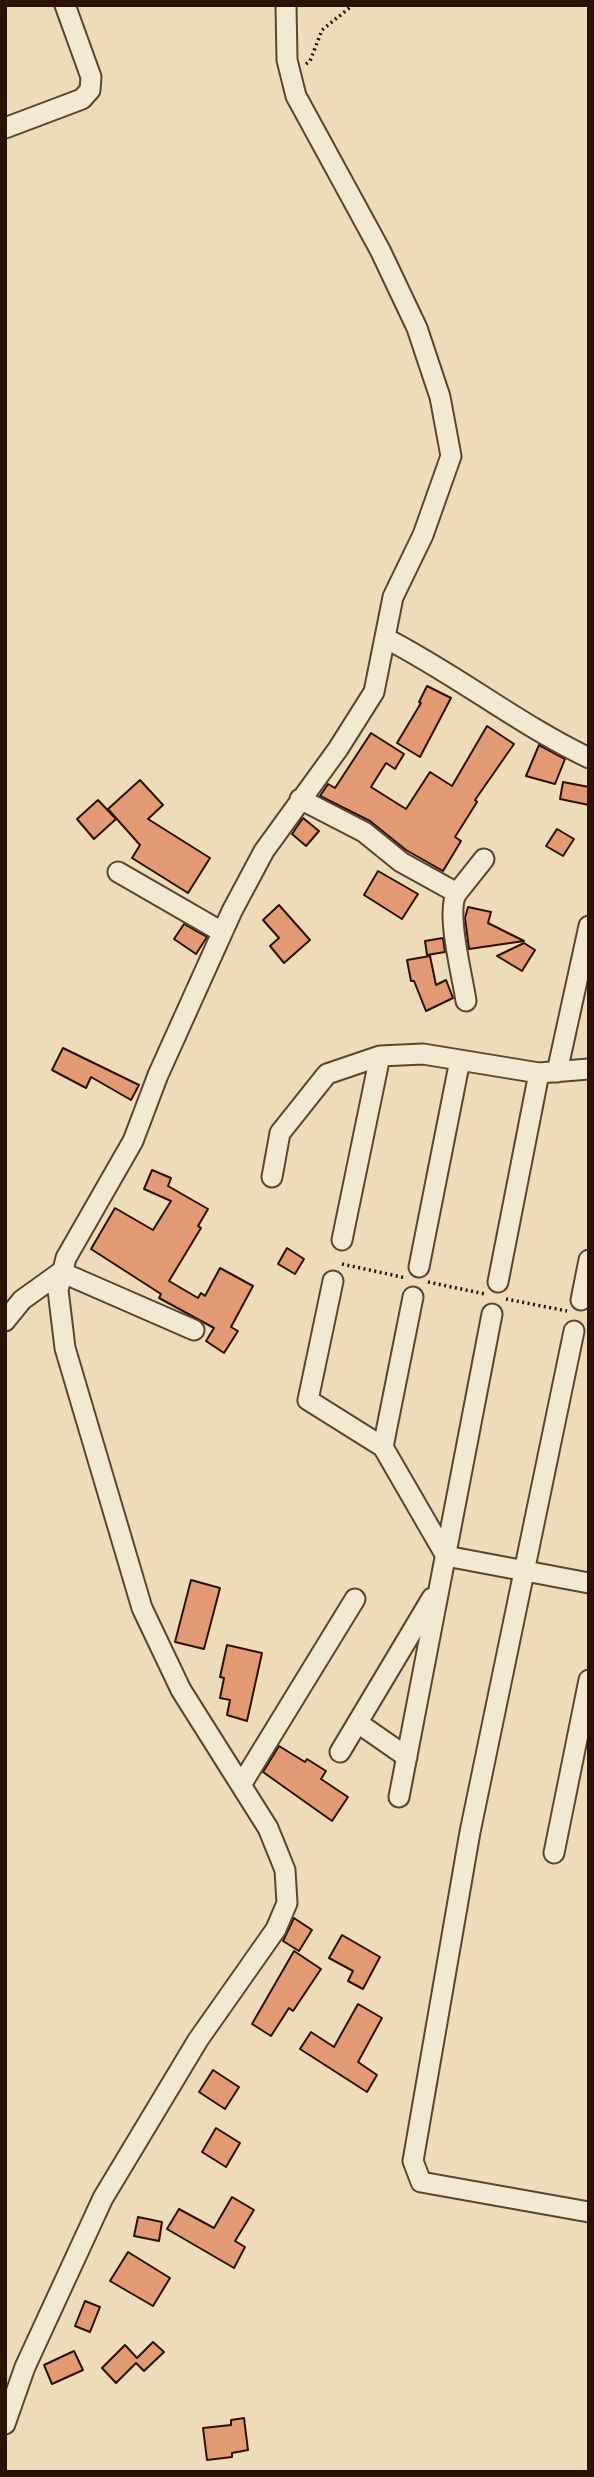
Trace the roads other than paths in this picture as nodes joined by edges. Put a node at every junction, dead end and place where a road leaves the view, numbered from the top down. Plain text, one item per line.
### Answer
1 (65, 5) edge
2 (286, 5) edge
3 (5, 128) edge
4 (387, 639) junction
5 (589, 758) edge
6 (300, 799) junction
7 (484, 859) dead end
8 (118, 872) dead end
9 (457, 893) junction
10 (589, 926) edge
11 (222, 932) junction
12 (466, 1001) dead end
13 (380, 1056) junction
14 (460, 1060) junction
15 (589, 1069) edge
16 (548, 1072) junction
17 (272, 1177) dead end
18 (342, 1240) dead end
19 (589, 1260) edge
20 (419, 1267) dead end
21 (61, 1272) junction
22 (333, 1281) road end
23 (499, 1282) dead end
24 (413, 1297) dead end
25 (492, 1314) dead end
26 (5, 1321) edge
27 (194, 1330) dead end
28 (383, 1447) junction
29 (446, 1556) junction
30 (524, 1570) junction
31 (589, 1583) edge
32 (440, 1586) junction
33 (355, 1599) dead end
34 (589, 1680) edge
35 (358, 1723) junction
36 (340, 1752) dead end
37 (407, 1757) junction
38 (241, 1785) junction
39 (399, 1797) dead end
40 (554, 1853) dead end
41 (589, 2212) edge
42 (5, 2424) edge

1 - 3 street
2 - 4 street
4 - 5 street
4 - 6 street
6 - 9 street
6 - 11 street
7 - 9 street
8 - 11 street
9 - 12 street
10 - 16 street
11 - 21 street
13 - 14 street
13 - 17 street
13 - 18 street
14 - 16 street
14 - 20 street
15 - 16 street
16 - 23 street
19 - 30 street
21 - 26 street
21 - 27 street
21 - 38 street
22 - 28 street
24 - 28 street
25 - 29 street
28 - 29 street
29 - 30 street
29 - 32 street
30 - 31 street
30 - 41 street
32 - 35 street
32 - 37 street
33 - 38 street
34 - 40 street
35 - 36 street
35 - 37 street
37 - 39 street
38 - 42 street

